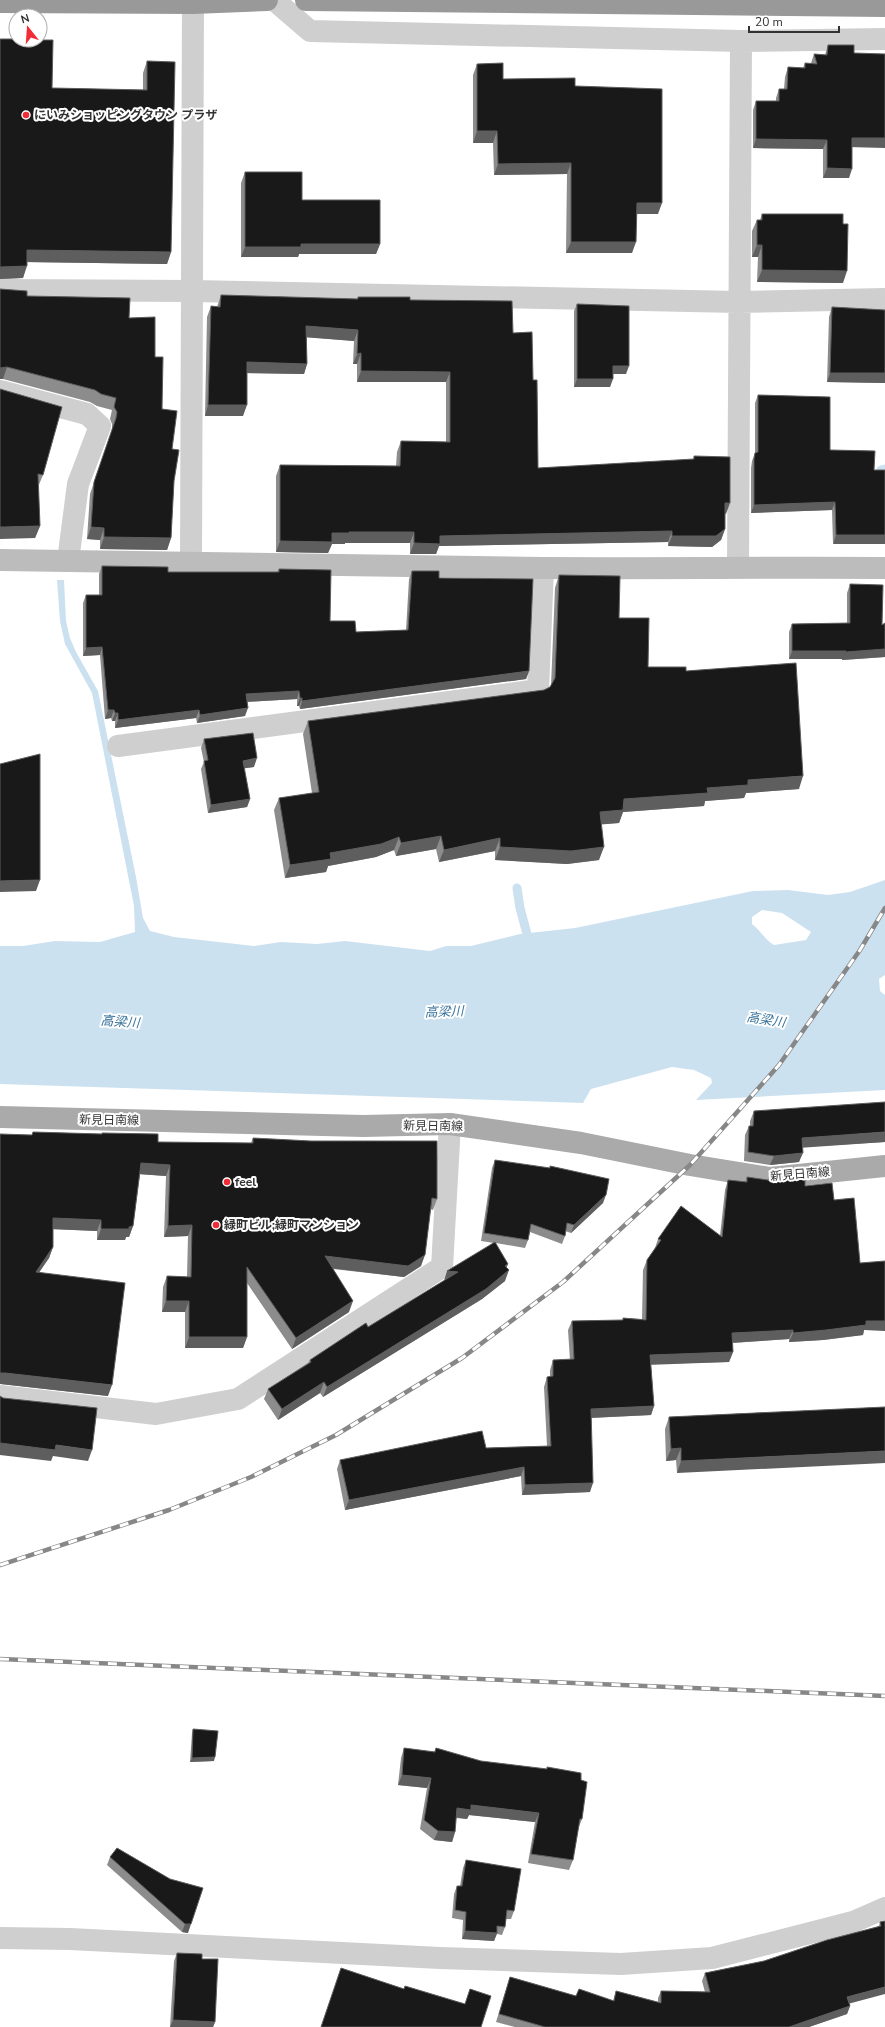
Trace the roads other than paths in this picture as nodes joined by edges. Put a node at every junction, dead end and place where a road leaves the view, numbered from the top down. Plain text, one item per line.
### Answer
1 (267, 0) edge
2 (274, 0) edge
3 (306, 0) edge
4 (0, 2) edge
5 (193, 2) edge
6 (885, 6) edge
7 (885, 39) edge
8 (741, 41) junction
9 (0, 290) edge
10 (193, 291) junction
11 (885, 299) edge
12 (738, 302) junction
13 (0, 391) edge
14 (0, 560) edge
15 (68, 561) junction
16 (191, 561) junction
17 (738, 566) junction
18 (543, 568) junction
19 (885, 568) edge
20 (118, 746) dead end
21 (0, 1117) edge
22 (450, 1124) junction
23 (885, 1166) edge
24 (0, 1396) edge
25 (885, 1908) edge
26 (0, 1938) edge

1 - 5 highway
2 - 8 street
3 - 6 highway
4 - 5 highway
5 - 10 street
7 - 8 street
8 - 12 street
9 - 10 street
10 - 12 street
10 - 16 street
11 - 12 street
12 - 17 street
13 - 15 street
14 - 15 street
15 - 16 street
16 - 18 street
17 - 18 street
17 - 19 street
18 - 20 street
21 - 22 main road, 新見日南線
22 - 23 main road, 新見日南線
22 - 24 street
25 - 26 street

